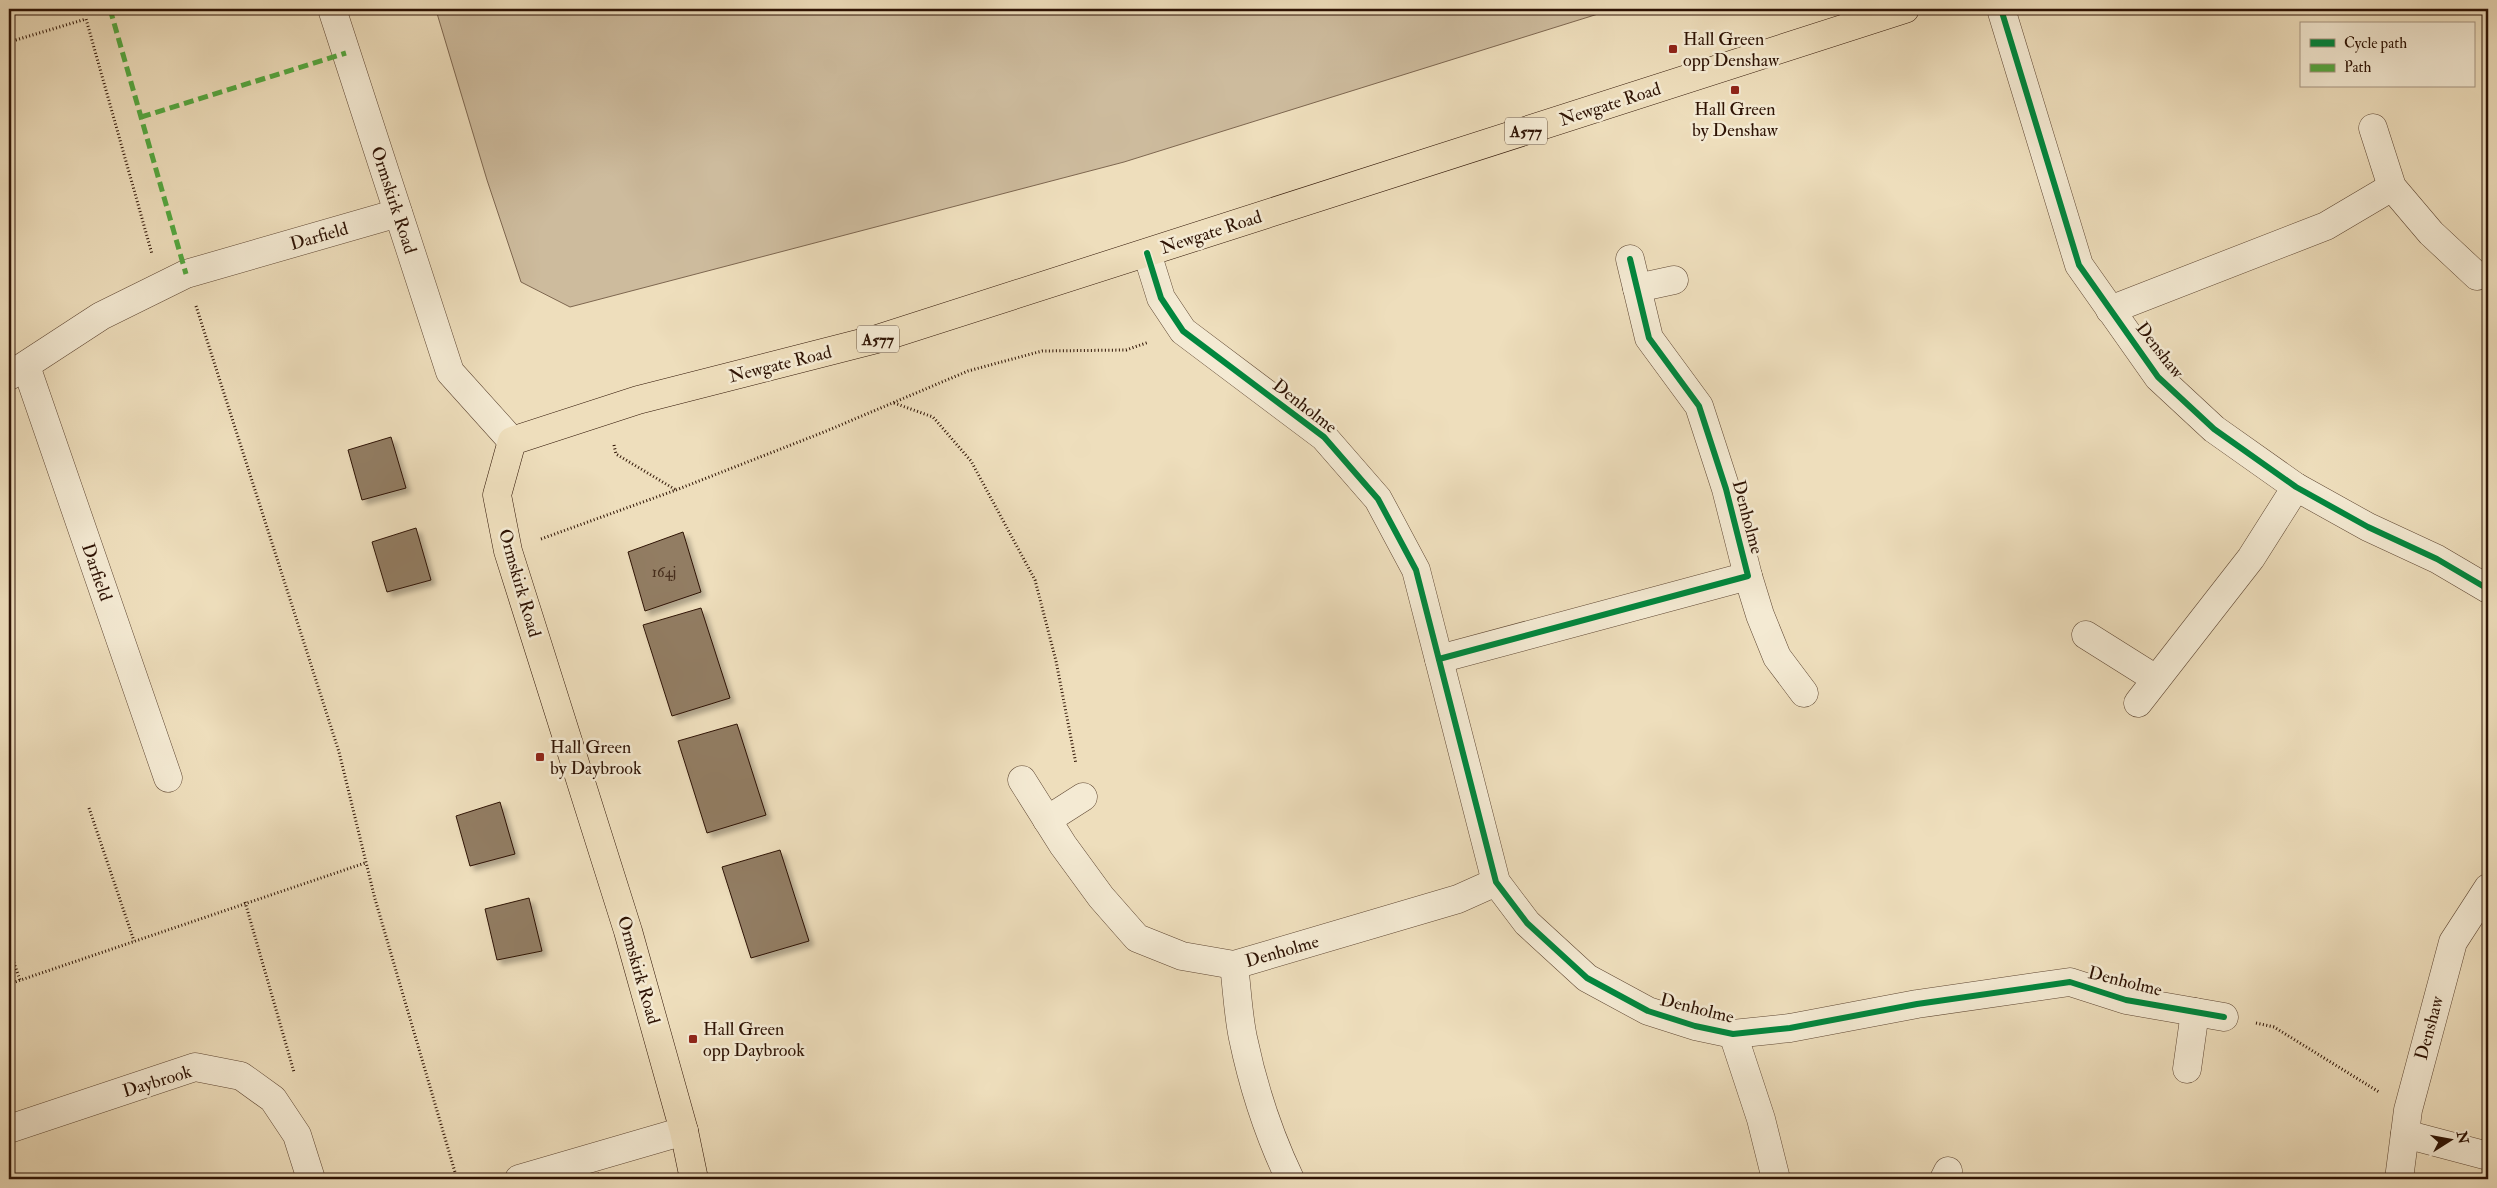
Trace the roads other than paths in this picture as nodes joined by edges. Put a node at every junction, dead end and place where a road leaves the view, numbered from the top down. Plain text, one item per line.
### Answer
1 (332, 9) edge
2 (1905, 9) edge
3 (2001, 9) edge
4 (2373, 128) dead end
5 (2392, 187) junction
6 (398, 213) junction
7 (1147, 253) junction
8 (1630, 259) dead end
9 (2477, 276) dead end
10 (1674, 280) dead end
11 (1636, 288) junction
12 (2110, 310) junction
13 (18, 371) edge
14 (512, 441) junction
15 (2296, 487) junction
16 (1748, 576) junction
17 (2488, 589) edge
18 (2086, 635) dead end
19 (1439, 659) junction
20 (2156, 679) junction
21 (1804, 693) dead end
22 (2138, 703) dead end
23 (168, 778) dead end
24 (1022, 780) dead end
25 (1083, 797) road end
26 (1047, 820) junction
27 (1496, 882) junction
28 (2488, 888) edge
29 (1234, 966) junction
30 (2195, 1012) junction
31 (2224, 1016) road end
32 (1734, 1034) junction
33 (2187, 1069) dead end
34 (2406, 1122) junction
35 (9, 1129) edge
36 (684, 1132) junction
37 (2488, 1156) edge
38 (311, 1179) edge
39 (519, 1179) edge
40 (694, 1179) edge
41 (1290, 1179) edge
42 (1776, 1179) edge
43 (2399, 1179) edge

1 - 6 street, Ormskirk Road
2 - 7 main road, Newgate Road / A577
3 - 12 street, Denshaw
4 - 5 street
5 - 9 street
5 - 12 street, Denshaw
6 - 13 street, Darfield
6 - 14 street, Ormskirk Road
7 - 14 main road, Newgate Road / A577
7 - 19 street, Denholme
8 - 11 street, Denholme
10 - 11 street
11 - 16 street, Denholme
12 - 15 street, Denshaw
13 - 23 street, Darfield
14 - 36 main road, Ormskirk Road
15 - 17 street, Denshaw
15 - 20 street
16 - 19 street, Denholme
16 - 21 street
18 - 20 street
19 - 27 street, Denholme
20 - 22 street
24 - 26 street, Denholme
25 - 26 street
26 - 29 street, Denholme
27 - 29 street, Denholme
27 - 32 street, Denholme
28 - 34 street, Denshaw
29 - 41 street
30 - 31 street, Denholme
30 - 32 street, Denholme
30 - 33 street
32 - 42 street
34 - 37 street
34 - 43 street, Denshaw
35 - 38 street, Daybrook
36 - 39 street
36 - 40 main road, Ormskirk Road

